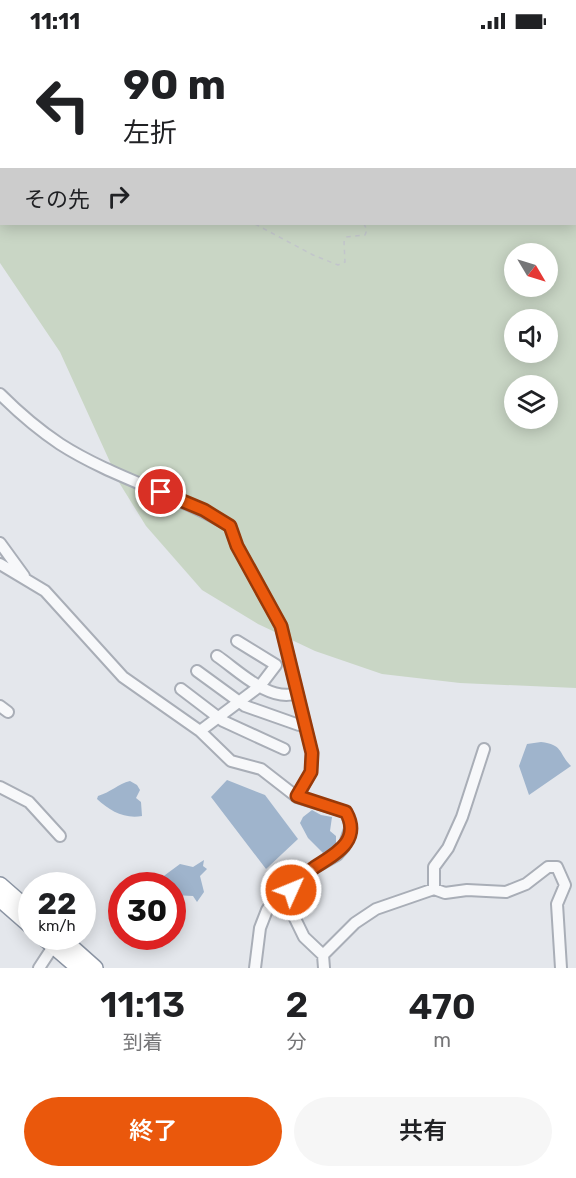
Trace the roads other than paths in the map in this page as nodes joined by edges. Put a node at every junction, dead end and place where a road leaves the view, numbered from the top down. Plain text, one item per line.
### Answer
1 (0, 394) edge
2 (0, 543) edge
3 (0, 564) edge
4 (24, 576) junction
5 (237, 641) dead end
6 (217, 656) dead end
7 (196, 671) dead end
8 (260, 686) junction
9 (181, 689) dead end
10 (297, 693) junction
11 (239, 702) junction
12 (219, 717) junction
13 (299, 725) dead end
14 (200, 731) junction
15 (284, 749) dead end
16 (484, 749) dead end
17 (0, 787) edge
18 (297, 796) junction
19 (60, 837) dead end
20 (0, 885) edge
21 (434, 889) junction
22 (284, 894) junction
23 (0, 899) edge
24 (18, 901) edge
25 (18, 915) edge
26 (48, 950) edge
27 (63, 950) edge
28 (70, 950) edge
29 (322, 956) junction
30 (39, 968) edge
31 (79, 968) edge
32 (95, 968) edge
33 (255, 968) edge
34 (324, 968) edge
35 (561, 968) edge

1 - 10 street
2 - 4 street
3 - 4 street
4 - 14 street
5 - 8 street
6 - 8 street
7 - 11 street
8 - 10 street
8 - 11 street
9 - 12 street
10 - 18 street
11 - 12 street
11 - 13 street
12 - 14 street
12 - 15 street
14 - 18 street
16 - 21 street
17 - 19 street
18 - 22 street
20 - 24 highway
21 - 29 street
21 - 35 street
22 - 29 street
22 - 33 street
23 - 25 highway
26 - 30 street
27 - 31 highway
28 - 32 highway
29 - 34 street

